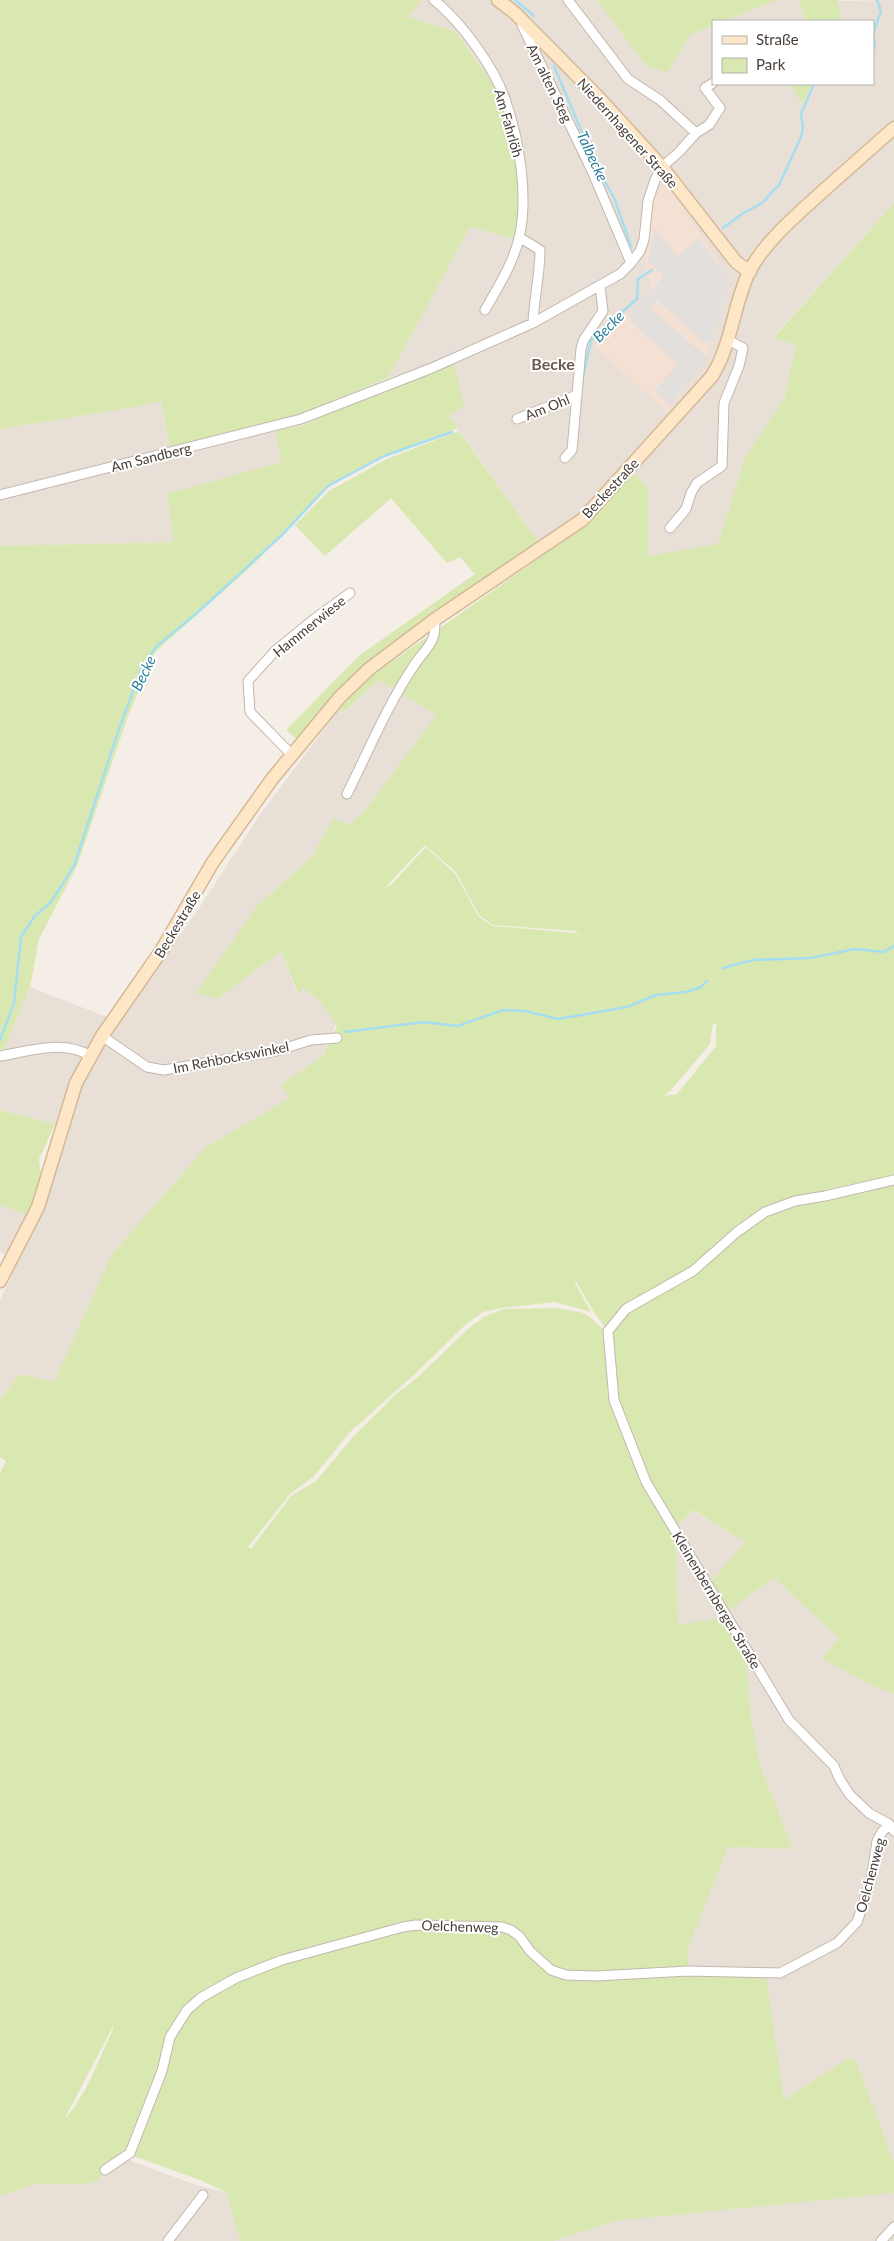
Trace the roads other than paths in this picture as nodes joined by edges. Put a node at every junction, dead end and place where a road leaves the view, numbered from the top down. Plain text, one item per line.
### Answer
1 (434, 0) edge
2 (498, 0) edge
3 (568, 0) edge
4 (515, 14) junction
5 (712, 84) edge
6 (894, 128) edge
7 (696, 133) junction
8 (662, 167) junction
9 (519, 237) junction
10 (631, 263) junction
11 (750, 272) junction
12 (600, 286) junction
13 (485, 310) dead end
14 (533, 323) junction
15 (728, 340) junction
16 (577, 395) junction
17 (517, 419) dead end
18 (565, 458) dead end
19 (0, 495) edge
20 (670, 528) dead end
21 (350, 593) dead end
22 (434, 620) junction
23 (292, 755) junction
24 (347, 794) dead end
25 (102, 1036) junction
26 (338, 1038) dead end
27 (0, 1056) edge
28 (91, 1056) junction
29 (894, 1180) edge
30 (0, 1281) edge
31 (891, 1828) edge
32 (106, 2170) dead end
33 (203, 2195) dead end
34 (894, 2227) edge
35 (168, 2241) edge
36 (881, 2241) edge

1 - 9 street, Am Fahrlöh
2 - 4 main road, Niedernhagener Straße
3 - 7 street
4 - 8 main road, Niedernhagener Straße
4 - 10 street, Am alten Steg
5 - 7 street
6 - 11 main road
7 - 8 street
8 - 10 street
8 - 11 main road, Niedernhagener Straße
9 - 13 street, Am Fahrlöh
9 - 14 street
10 - 12 street
11 - 15 main road, Beckestraße
12 - 14 street
12 - 16 street
14 - 19 street, Am Sandberg
15 - 20 street
15 - 22 main road, Beckestraße
16 - 17 street, Am Ohl
16 - 18 street
21 - 23 street, Hammerwiese
22 - 23 main road, Beckestraße
22 - 24 street
23 - 25 main road, Beckestraße
25 - 26 street, Im Rehbockswinkel
25 - 28 main road, Beckestraße
27 - 28 street
28 - 30 main road, Beckestraße
29 - 31 street, Kleinenbernberger Straße
31 - 32 street, Oelchenweg
33 - 35 street
34 - 36 street

